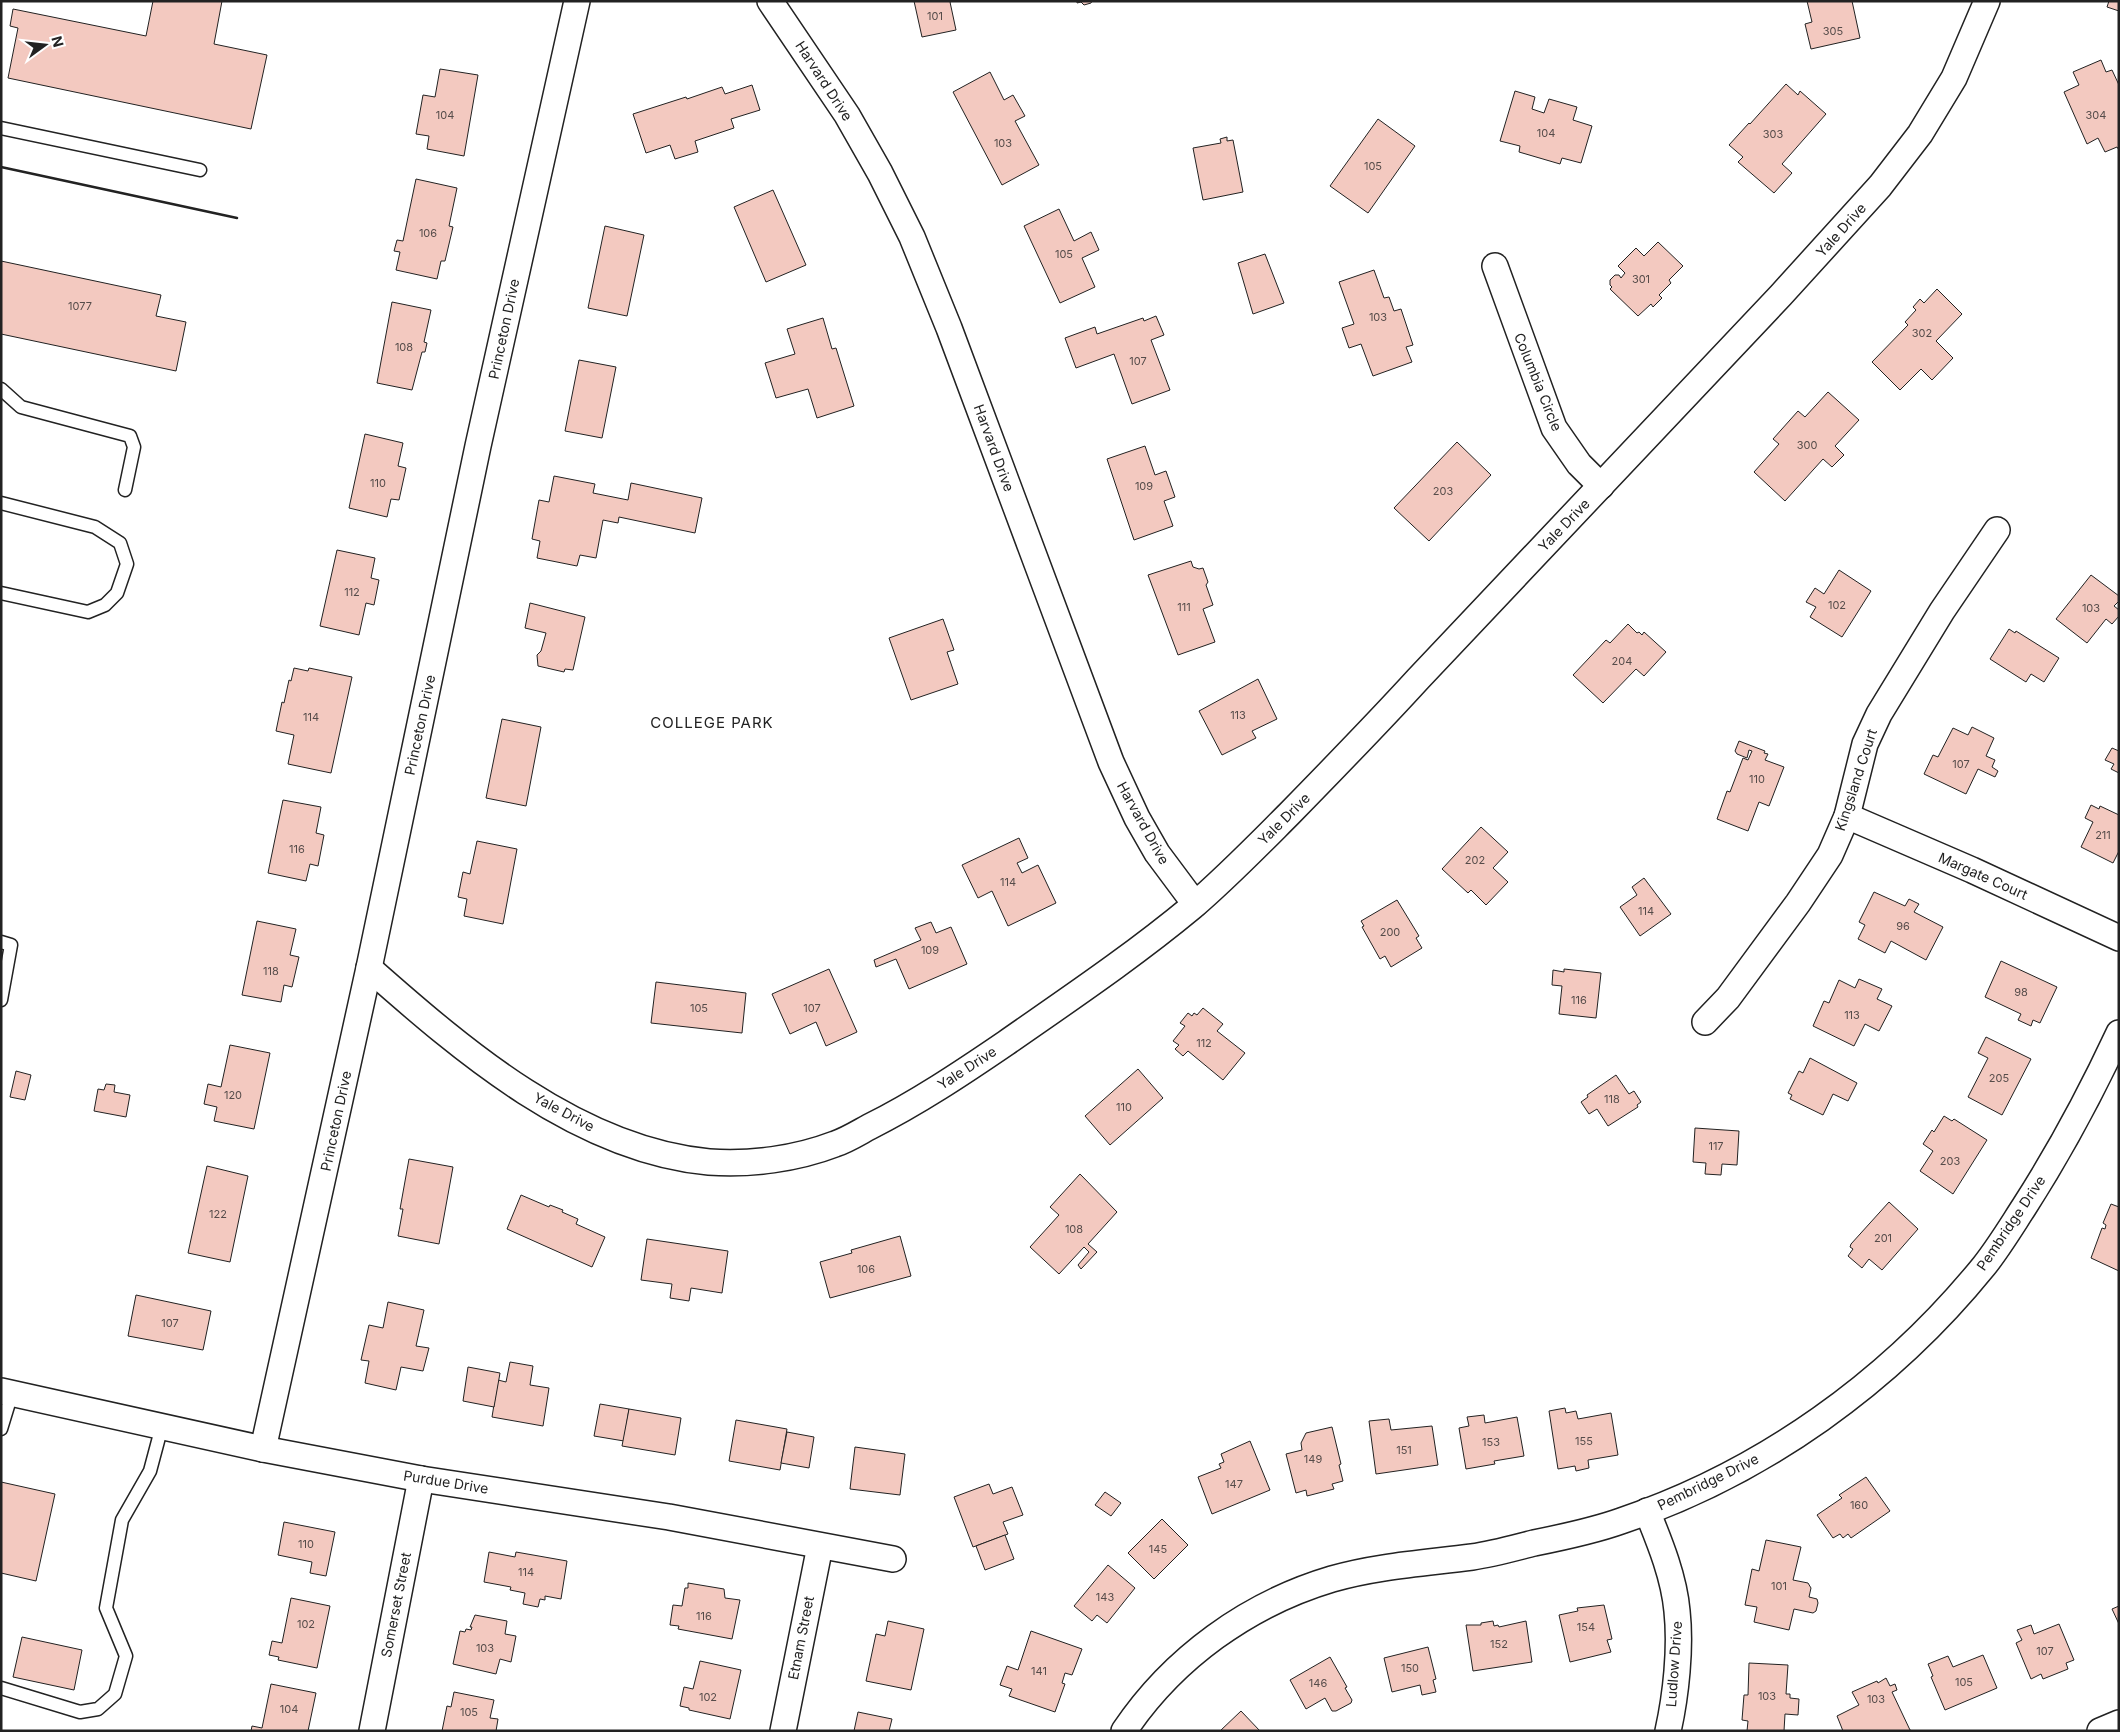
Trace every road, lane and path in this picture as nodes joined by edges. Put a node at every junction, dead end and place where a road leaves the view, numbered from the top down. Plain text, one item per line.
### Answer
1 (577, 1) edge
2 (770, 1) edge
3 (1987, 1) edge
4 (1, 128) edge
5 (200, 170) dead end
6 (1495, 266) dead end
7 (1, 389) edge
8 (1601, 486) junction
9 (125, 490) dead end
10 (1, 503) edge
11 (1997, 530) dead end
12 (1, 593) edge
13 (1847, 816) junction
14 (1195, 904) junction
15 (2119, 938) edge
16 (1, 942) edge
17 (369, 968) junction
18 (1, 1000) edge
19 (1705, 1022) dead end
20 (2119, 1033) edge
21 (6, 1392) edge
22 (162, 1426) junction
23 (1, 1429) edge
24 (263, 1449) junction
25 (421, 1479) junction
26 (1647, 1511) junction
27 (820, 1546) junction
28 (893, 1559) dead end
29 (1, 1688) edge
30 (2119, 1723) edge
31 (372, 1731) edge
32 (783, 1731) edge
33 (1124, 1731) edge
34 (1668, 1731) edge
35 (2100, 1731) edge

1 - 17 street, Princeton Drive
2 - 14 street, Harvard Drive
3 - 8 street, Yale Drive
4 - 5 lane
6 - 8 street, Columbia Circle
7 - 9 lane
8 - 14 street, Yale Drive
10 - 12 lane
11 - 13 street, Kingsland Court
13 - 15 street, Margate Court
13 - 19 street, Kingsland Court
14 - 17 street, Yale Drive
16 - 18 lane
17 - 24 street, Princeton Drive
20 - 26 street, Pembridge Drive
21 - 22 street, Purdue Drive
21 - 23 lane
22 - 24 street, Purdue Drive
22 - 29 lane
24 - 25 street, Purdue Drive
25 - 27 street, Purdue Drive
25 - 31 street, Somerset Street
26 - 33 street, Pembridge Drive
26 - 34 street, Ludlow Drive
27 - 28 street, Purdue Drive
27 - 32 street, Etnam Street
30 - 35 street

